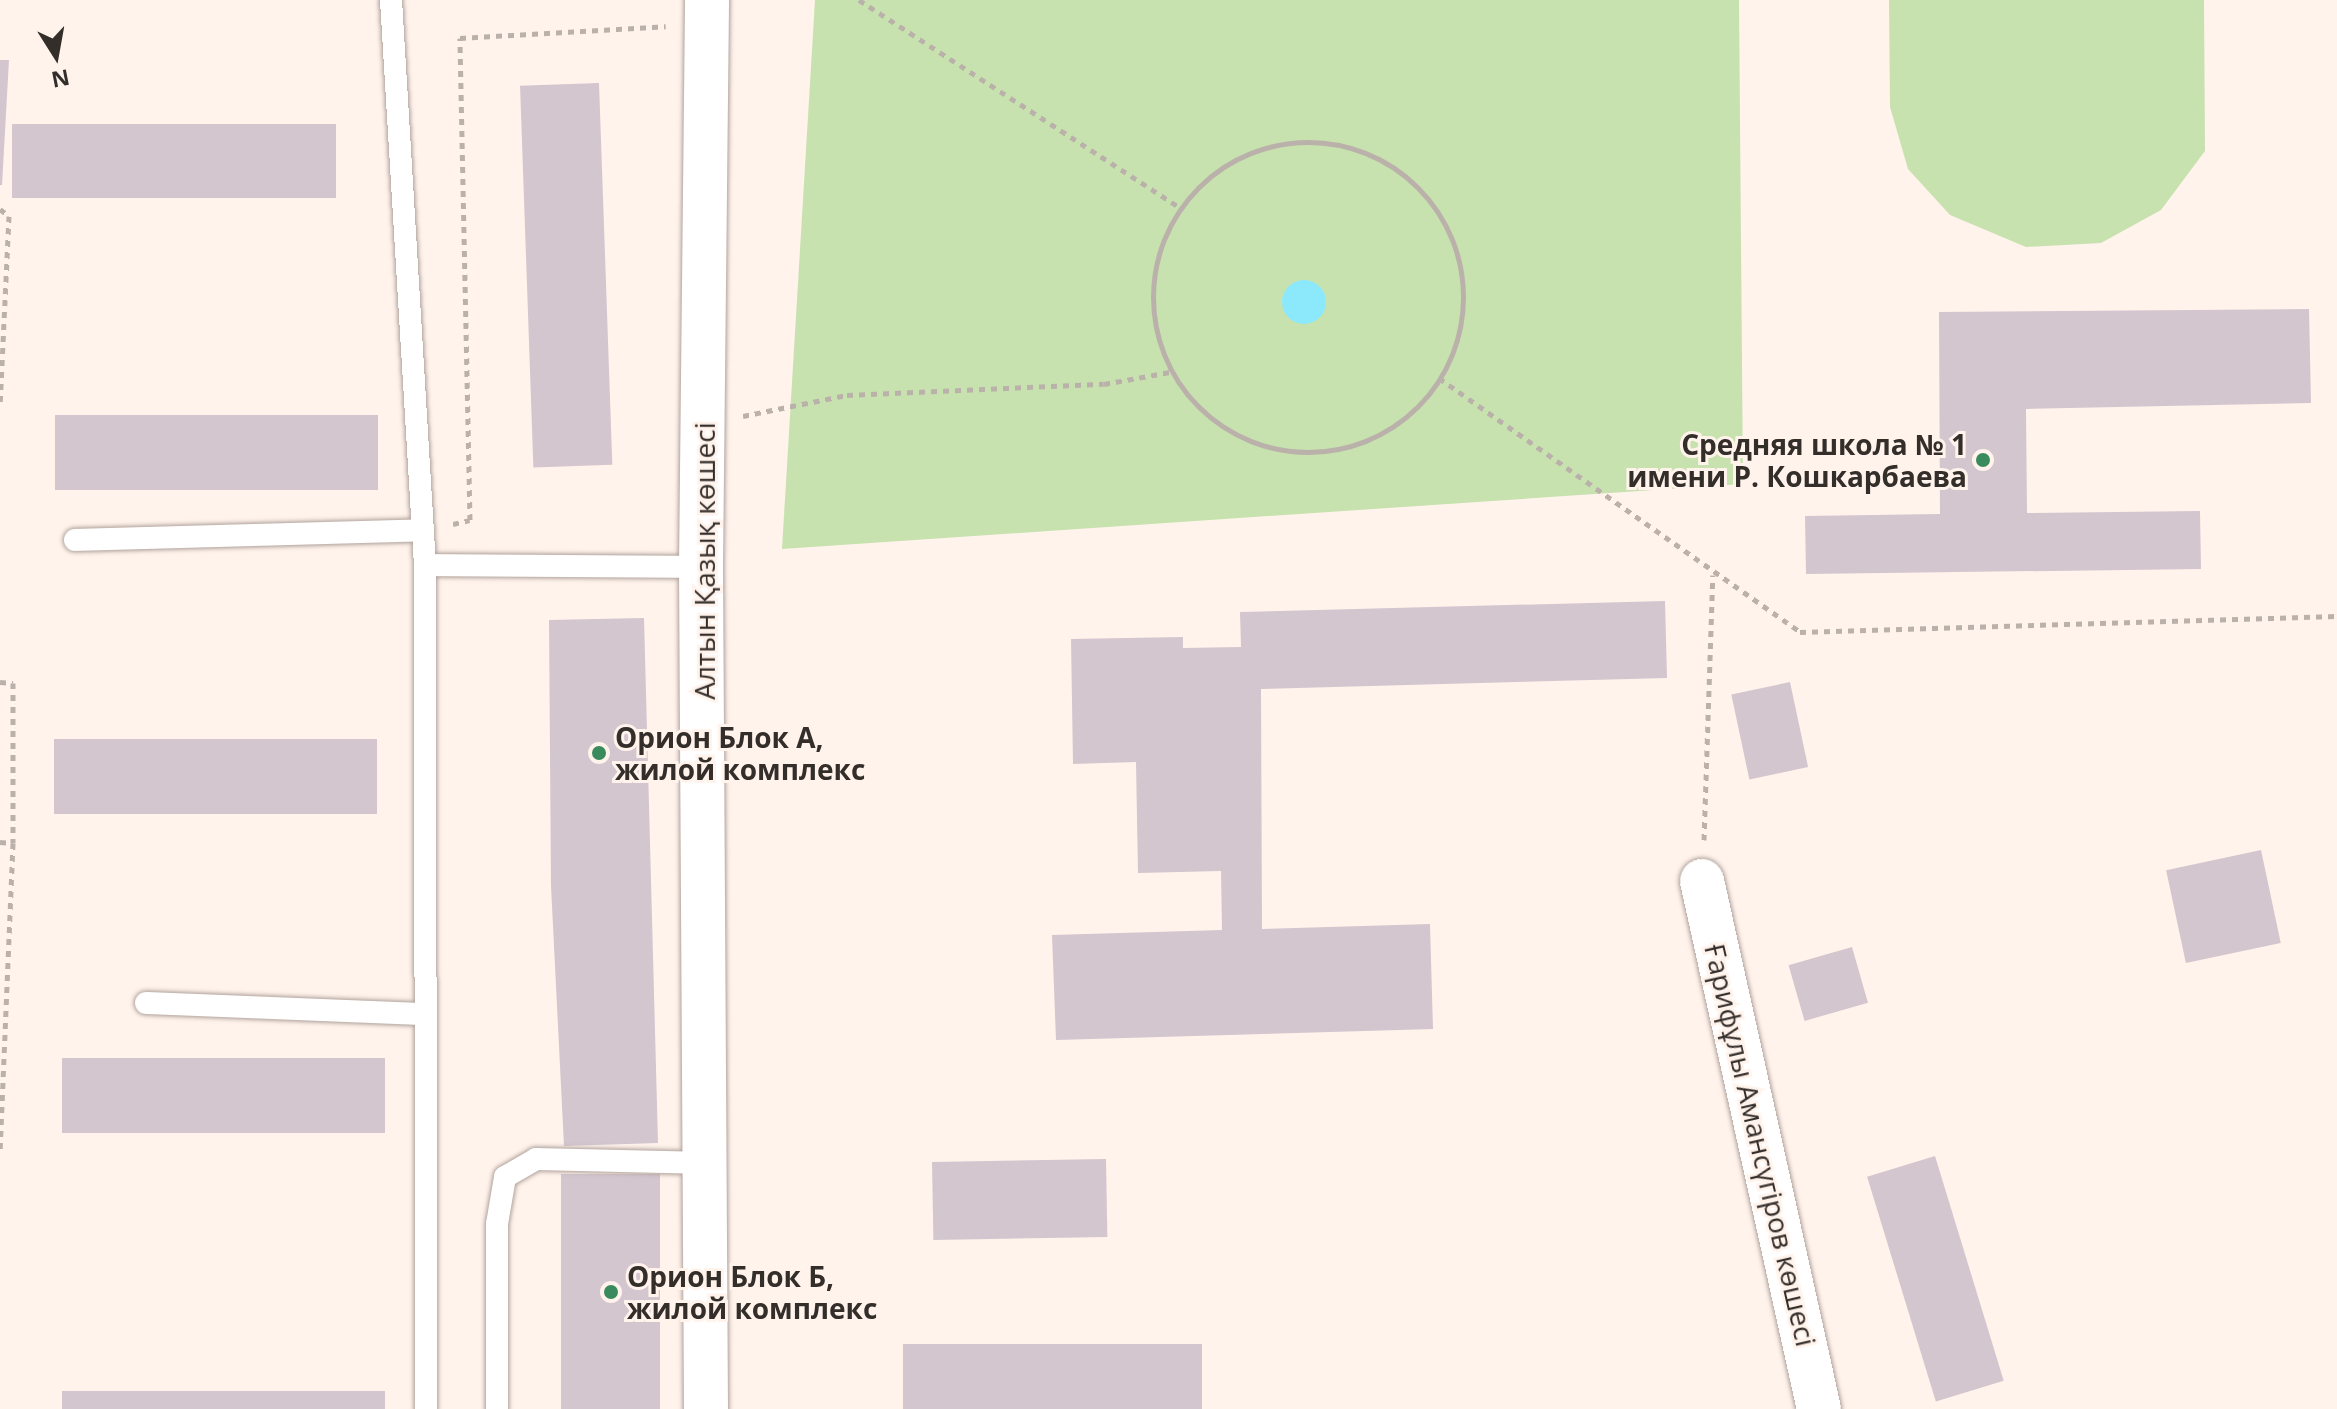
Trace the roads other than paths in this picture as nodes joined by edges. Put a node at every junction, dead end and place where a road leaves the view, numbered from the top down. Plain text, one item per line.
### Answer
1 (391, 0) edge
2 (707, 12) edge
3 (423, 530) junction
4 (75, 540) dead end
5 (425, 565) junction
6 (701, 567) junction
7 (1702, 881) road end
8 (146, 1003) dead end
9 (423, 1014) junction
10 (707, 1163) junction
11 (426, 1409) edge
12 (497, 1409) edge
13 (706, 1409) edge
14 (1819, 1409) edge

1 - 3 lane
2 - 6 street, Алтын Қазық көшесі
3 - 4 lane
3 - 5 lane
5 - 6 lane
5 - 9 lane
6 - 10 street, Алтын Қазық көшесі
7 - 14 street, Ғарифұлы Амансүгіров көшесі
8 - 9 lane
9 - 11 lane
10 - 12 lane
10 - 13 street, Алтын Қазық көшесі

